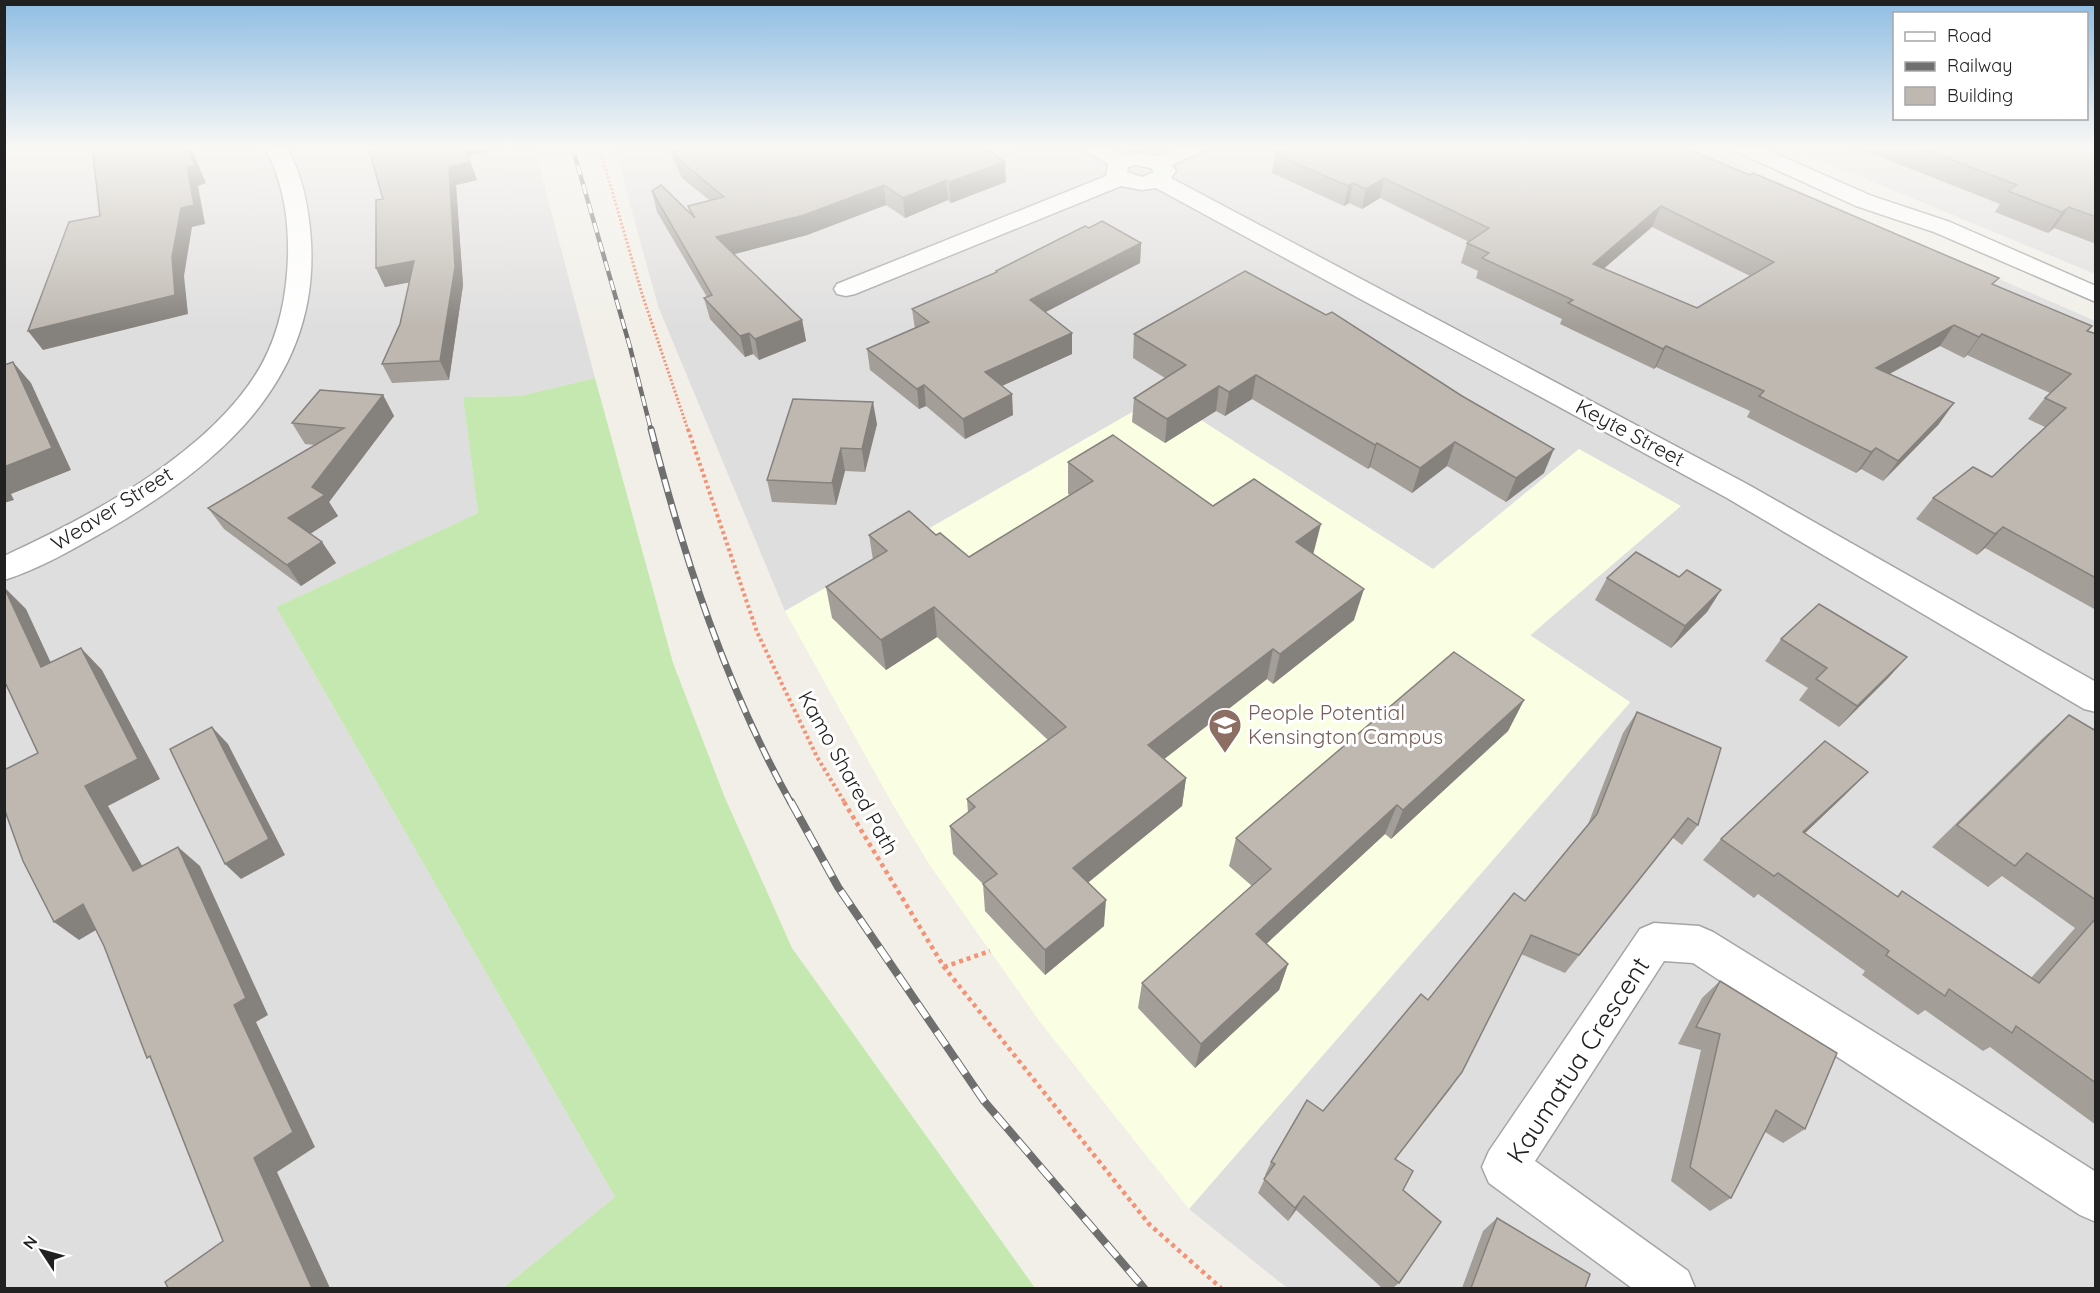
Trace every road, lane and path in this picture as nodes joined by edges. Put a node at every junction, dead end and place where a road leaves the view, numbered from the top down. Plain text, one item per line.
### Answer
1 (296, 206) edge
2 (617, 206) edge
3 (1036, 206) edge
4 (1222, 206) edge
5 (1880, 206) edge
6 (846, 289) dead end
7 (2096, 295) edge
8 (4, 568) edge
9 (2096, 699) edge
10 (990, 951) dead end
11 (944, 967) junction
12 (2096, 1199) edge
13 (1221, 1288) edge
14 (1671, 1288) edge

1 - 8 street, Weaver Street
2 - 11 path, Kamo Shared Path
3 - 6 street
4 - 9 street, Keyte Street
5 - 7 street
10 - 11 path
11 - 13 path, Kamo Shared Path
12 - 14 street, Kaumatua Crescent

